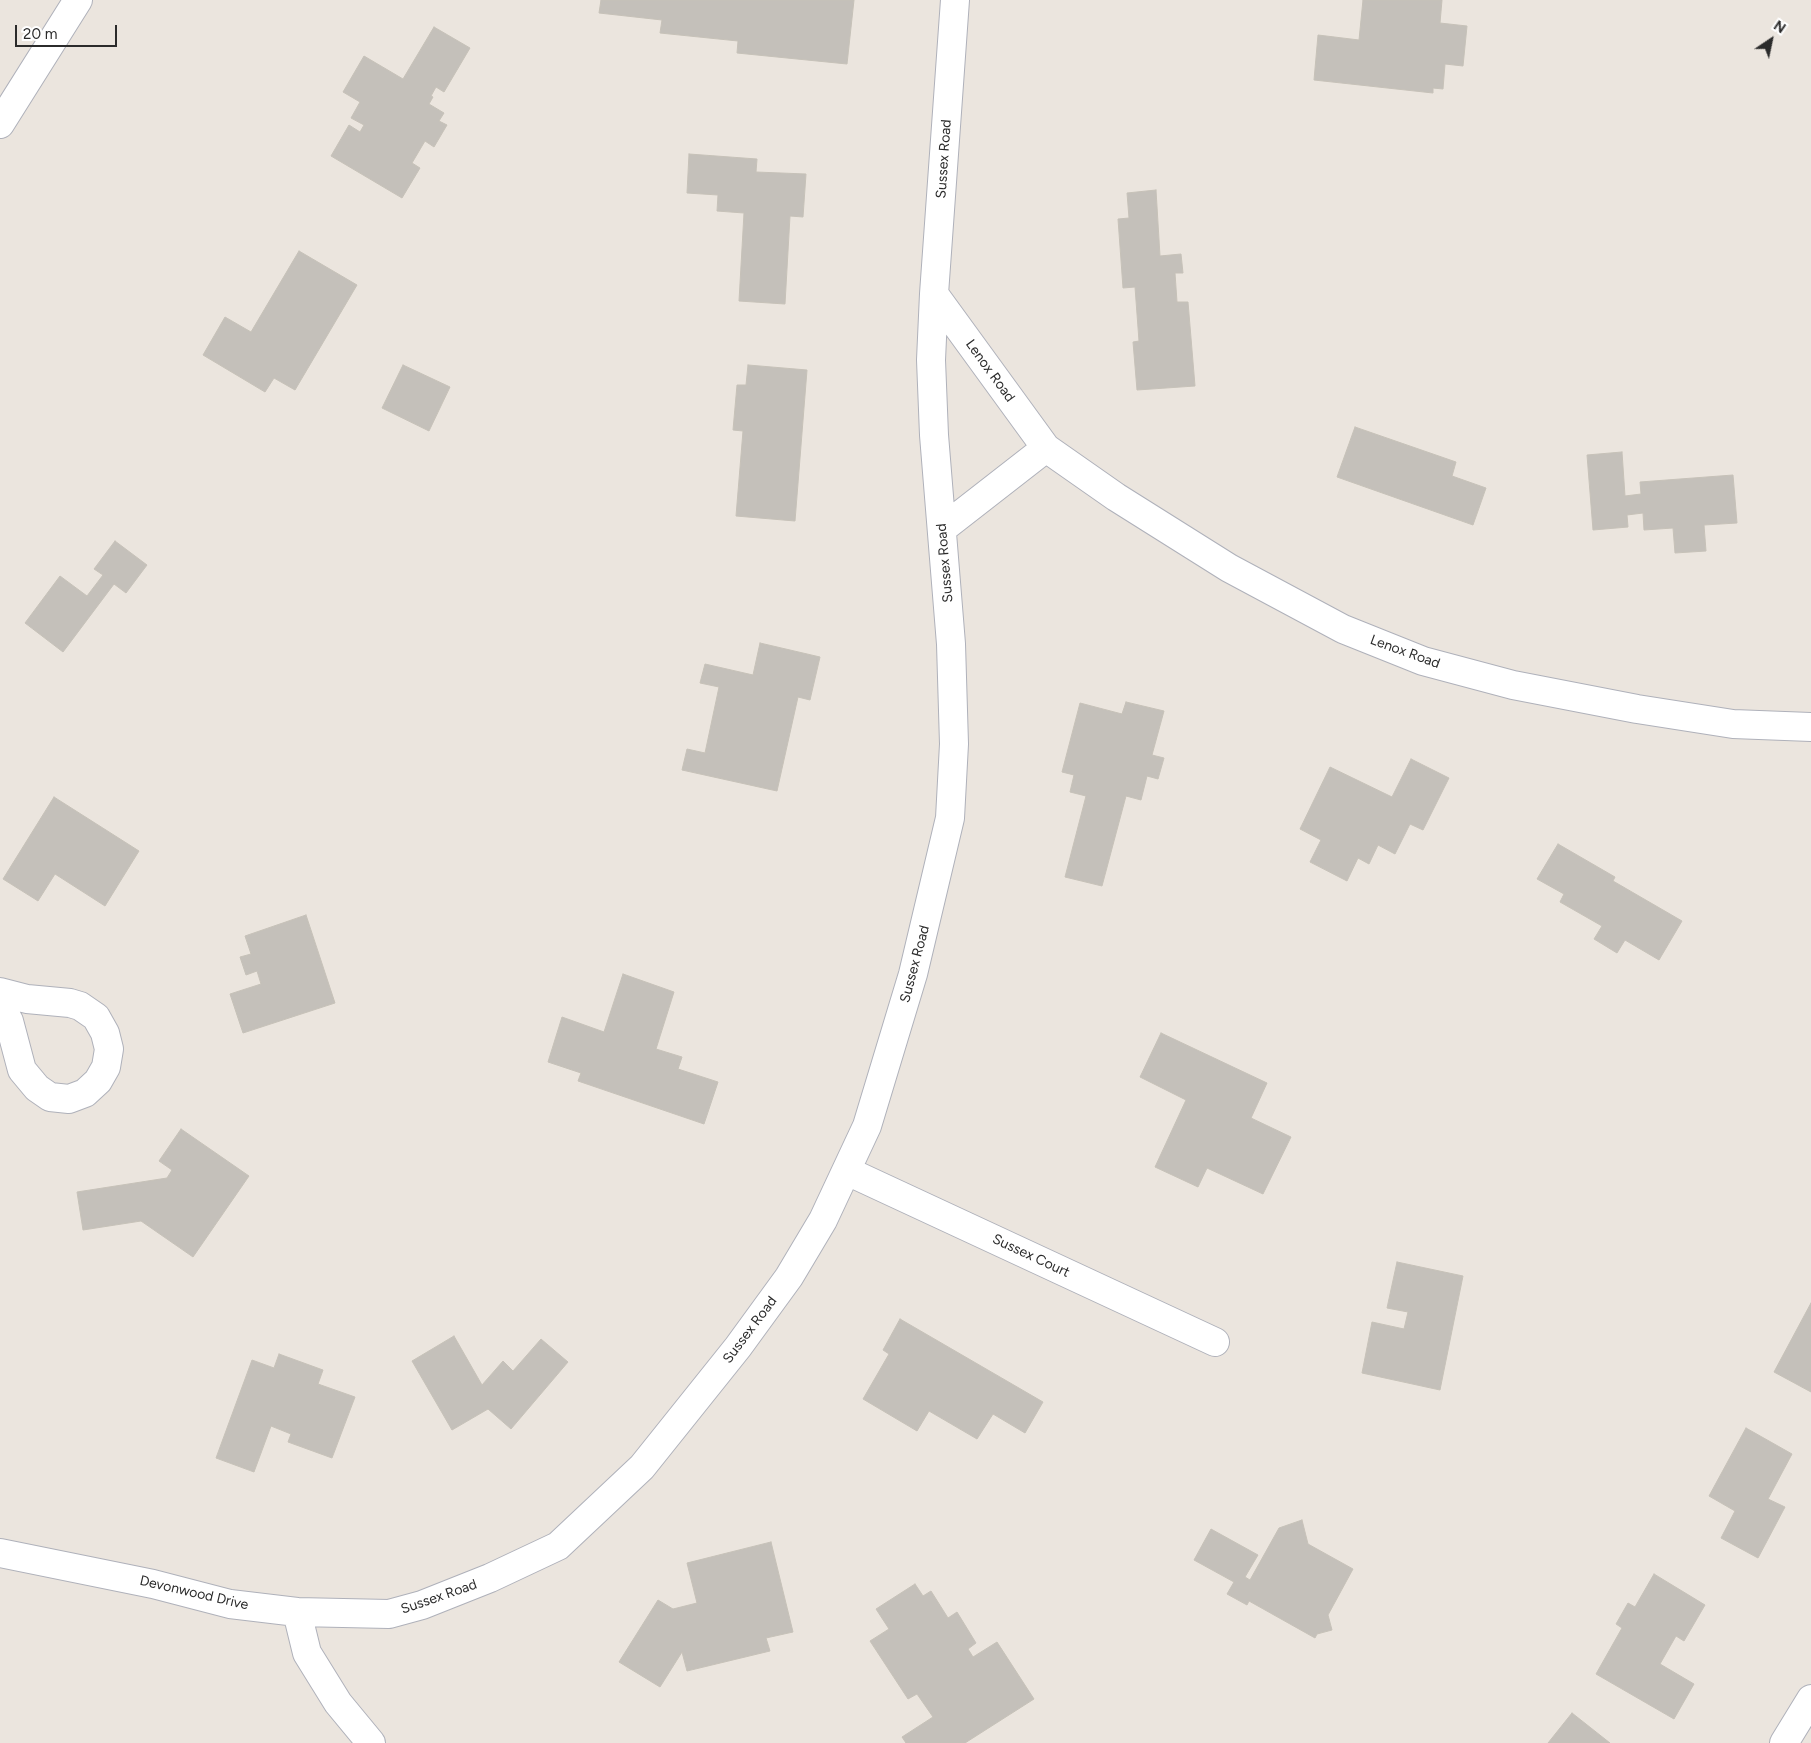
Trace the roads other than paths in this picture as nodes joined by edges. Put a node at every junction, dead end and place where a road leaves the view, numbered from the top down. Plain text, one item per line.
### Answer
1 (78, 0) edge
2 (955, 0) edge
3 (2, 118) edge
4 (934, 294) junction
5 (1046, 448) junction
6 (942, 529) junction
7 (1811, 727) edge
8 (0, 992) edge
9 (0, 1005) edge
10 (847, 1171) junction
11 (1216, 1342) dead end
12 (0, 1554) edge
13 (297, 1612) junction
14 (1811, 1699) edge
15 (371, 1743) edge
16 (1784, 1743) edge

1 - 3 street
2 - 4 street, Sussex Road
4 - 5 street, Lenox Road
4 - 6 street, Sussex Road
5 - 6 street
5 - 7 street, Lenox Road
6 - 10 street, Sussex Road
8 - 9 street
10 - 11 street, Sussex Court
10 - 13 street, Sussex Road
12 - 13 street, Devonwood Drive
13 - 15 street
14 - 16 street

